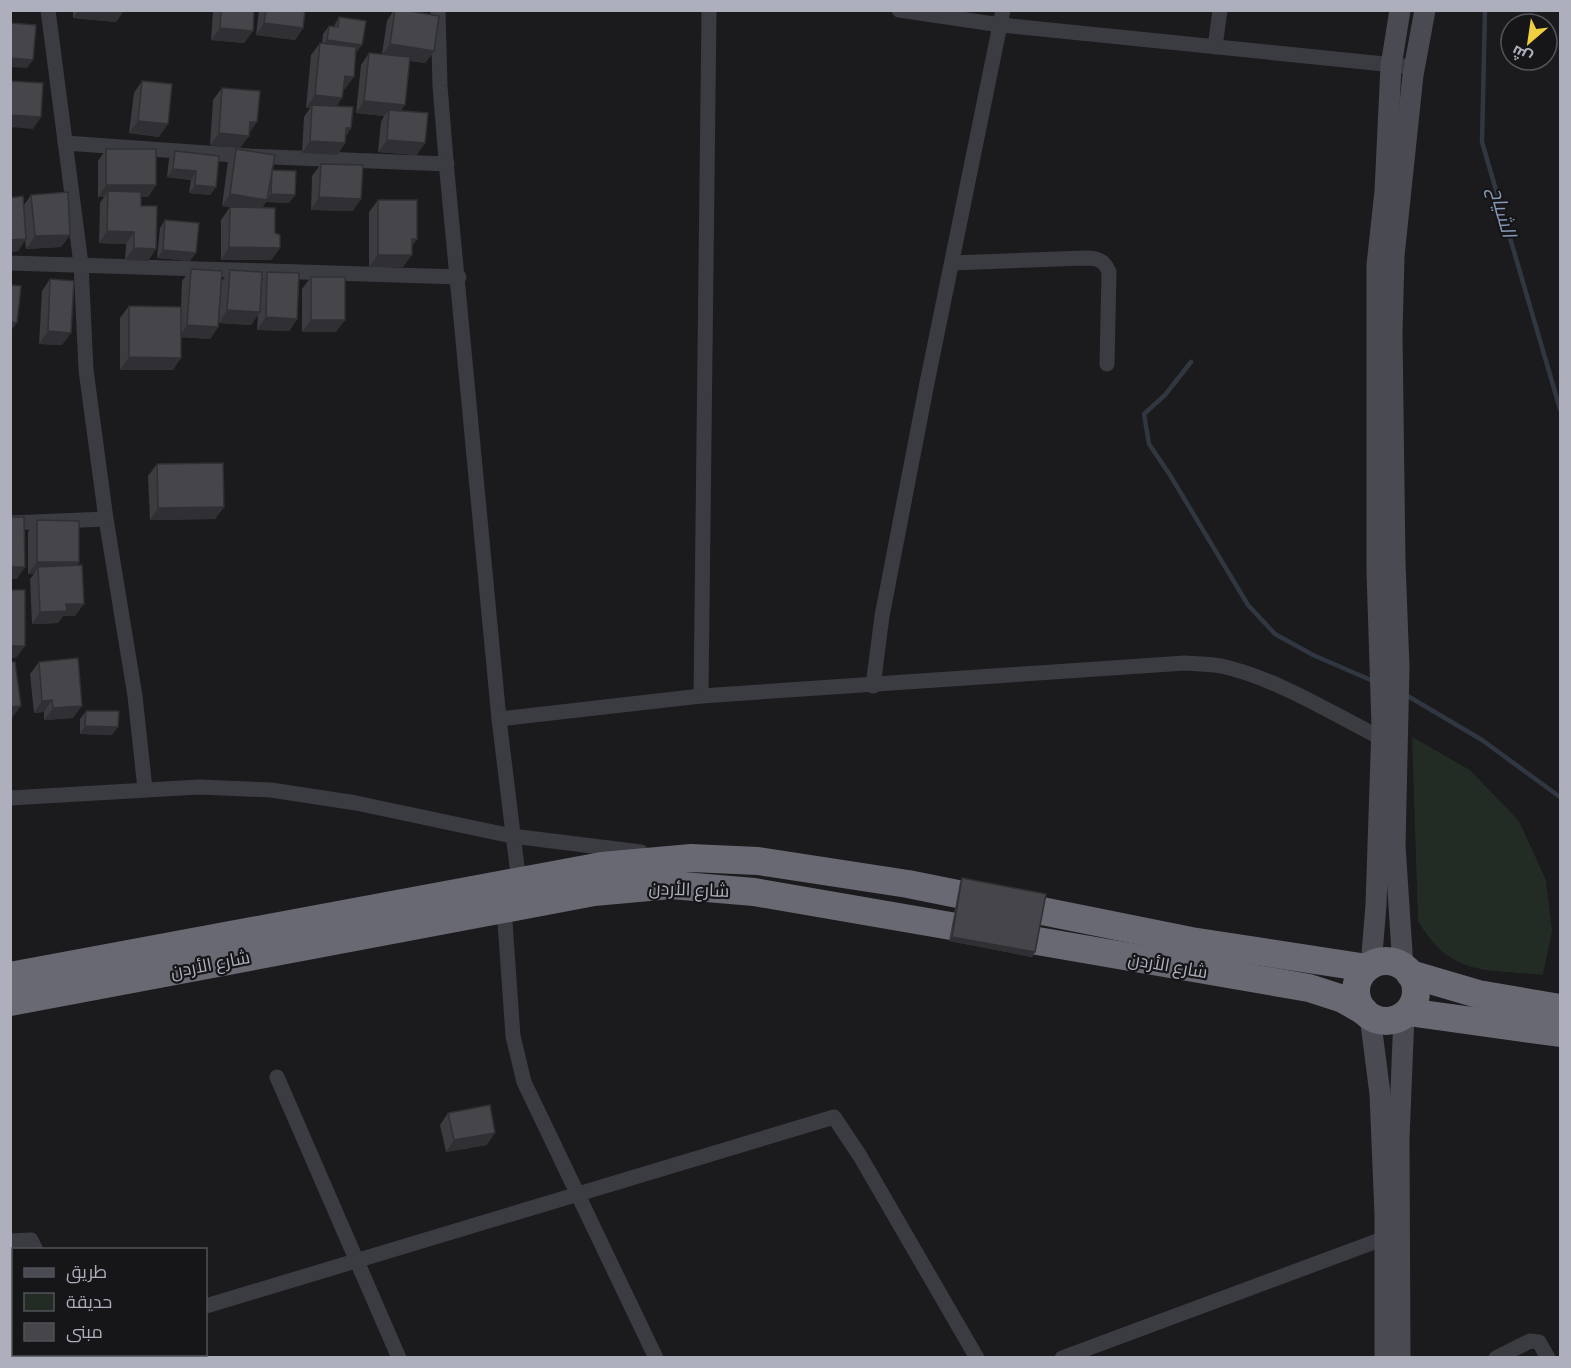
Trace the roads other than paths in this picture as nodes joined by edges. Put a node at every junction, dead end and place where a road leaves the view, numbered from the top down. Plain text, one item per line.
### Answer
1 (48, 10) edge
2 (438, 10) edge
3 (709, 10) edge
4 (898, 10) edge
5 (1220, 10) edge
6 (1400, 10) edge
7 (1425, 10) edge
8 (1002, 18) edge
9 (1215, 47) junction
10 (1391, 66) junction
11 (1414, 67) junction
12 (65, 142) junction
13 (447, 164) junction
14 (10, 263) edge
15 (952, 263) junction
16 (81, 264) junction
17 (459, 277) junction
18 (1107, 364) dead end
19 (106, 519) junction
20 (10, 523) edge
21 (1390, 666) junction
22 (873, 686) junction
23 (701, 696) junction
24 (500, 719) junction
25 (1390, 733) junction
26 (145, 789) junction
27 (10, 798) edge
28 (512, 836) junction
29 (691, 858) junction
30 (758, 861) junction
31 (519, 883) junction
32 (754, 892) junction
33 (504, 908) junction
34 (1369, 967) junction
35 (1407, 971) junction
36 (10, 976) edge
37 (10, 1002) edge
38 (1406, 1013) junction
39 (1367, 1014) junction
40 (1556, 1020) edge
41 (277, 1077) dead end
42 (579, 1193) junction
43 (1385, 1238) junction
44 (10, 1241) edge
45 (35, 1248) edge
46 (355, 1259) junction
47 (207, 1306) edge
48 (399, 1358) edge
49 (656, 1358) edge
50 (977, 1358) edge
51 (1062, 1358) edge
52 (1386, 1358) edge
53 (1400, 1358) edge
54 (1496, 1358) edge
55 (1548, 1358) edge

1 - 12 street
2 - 13 street
3 - 23 street
4 - 8 street
5 - 9 street
6 - 10 main road
7 - 11 main road
8 - 9 street
8 - 15 street
9 - 10 street
10 - 11 street
10 - 21 main road
11 - 21 main road
12 - 13 street
12 - 16 street
13 - 17 street
14 - 16 street
15 - 18 street
15 - 22 street
16 - 17 street
16 - 19 street
17 - 24 street
19 - 20 street
19 - 26 street
21 - 25 main road
22 - 23 street
22 - 25 street
23 - 24 street
24 - 28 street
25 - 34 main road
25 - 35 main road
26 - 27 street
26 - 28 street
28 - 29 street
28 - 31 street
29 - 30 highway, شارع الأردن
29 - 31 highway, شارع الأردن
30 - 32 highway
30 - 34 highway, شارع الأردن
31 - 36 highway, شارع الأردن
32 - 33 highway, شارع الأردن
32 - 39 highway, شارع الأردن
33 - 37 highway, شارع الأردن
33 - 42 street
34 - 35 highway
34 - 39 highway
35 - 38 highway
35 - 40 highway
38 - 39 highway
38 - 40 highway
38 - 53 main road
39 - 43 main road
41 - 46 street
42 - 46 street
42 - 49 street
42 - 50 street
43 - 51 street
43 - 52 main road
44 - 45 street
46 - 47 street
46 - 48 street
54 - 55 street

